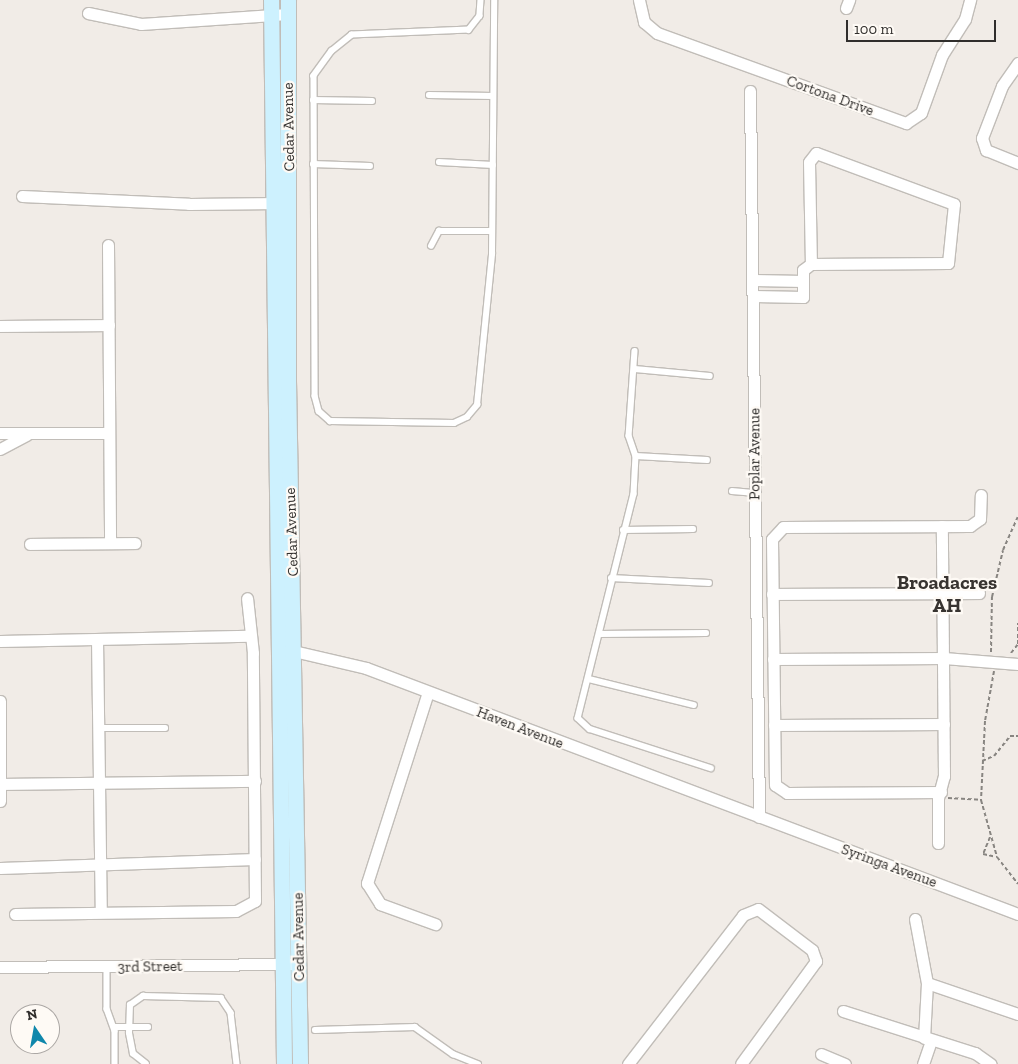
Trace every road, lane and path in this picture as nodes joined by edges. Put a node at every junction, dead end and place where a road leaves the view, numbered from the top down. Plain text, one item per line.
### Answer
1 (481, 0) edge
2 (494, 0) edge
3 (639, 0) edge
4 (970, 0) edge
5 (271, 6) edge
6 (288, 7) edge
7 (88, 13) dead end
8 (1018, 63) edge
9 (750, 91) dead end
10 (429, 95) dead end
11 (493, 96) junction
12 (313, 100) junction
13 (372, 101) dead end
14 (439, 162) dead end
15 (1018, 163) edge
16 (313, 164) junction
17 (493, 165) junction
18 (370, 166) dead end
19 (22, 196) dead end
20 (274, 203) junction
21 (290, 203) junction
22 (492, 231) junction
23 (108, 245) dead end
24 (431, 246) dead end
25 (811, 264) junction
26 (754, 280) junction
27 (803, 281) junction
28 (754, 296) junction
29 (109, 325) junction
30 (0, 326) edge
31 (635, 351) dead end
32 (635, 369) junction
33 (710, 376) dead end
34 (0, 433) edge
35 (109, 433) junction
36 (26, 435) junction
37 (0, 449) edge
38 (284, 452) junction
39 (636, 456) junction
40 (707, 460) dead end
41 (732, 490) dead end
42 (756, 493) junction
43 (981, 495) dead end
44 (1018, 517) edge
45 (942, 526) junction
46 (693, 529) dead end
47 (622, 530) junction
48 (110, 543) junction
49 (135, 543) dead end
50 (30, 544) dead end
51 (611, 578) junction
52 (709, 583) dead end
53 (979, 593) dead end
54 (772, 594) junction
55 (944, 594) junction
56 (247, 598) dead end
57 (1018, 623) edge
58 (706, 633) dead end
59 (599, 634) junction
60 (249, 636) junction
61 (97, 639) junction
62 (0, 641) edge
63 (278, 649) junction
64 (295, 649) junction
65 (944, 658) junction
66 (773, 659) junction
67 (992, 660) junction
68 (1013, 663) edge
69 (589, 679) junction
70 (428, 692) junction
71 (0, 701) edge
72 (694, 705) dead end
73 (944, 724) junction
74 (774, 725) junction
75 (98, 728) junction
76 (165, 728) dead end
77 (1018, 736) edge
78 (982, 761) junction
79 (711, 768) dead end
80 (0, 779) edge
81 (255, 781) junction
82 (0, 784) edge
83 (100, 784) junction
84 (941, 792) junction
85 (0, 796) edge
86 (981, 800) junction
87 (0, 801) edge
88 (759, 817) junction
89 (990, 837) junction
90 (938, 842) dead end
91 (997, 858) junction
92 (255, 859) junction
93 (99, 862) junction
94 (0, 868) edge
95 (1018, 884) edge
96 (101, 912) junction
97 (15, 914) dead end
98 (1018, 914) edge
99 (915, 919) dead end
100 (435, 924) dead end
101 (299, 963) junction
102 (283, 964) junction
103 (0, 967) edge
104 (107, 968) junction
105 (927, 983) junction
106 (843, 1011) dead end
107 (1018, 1014) edge
108 (114, 1027) junction
109 (129, 1027) junction
110 (148, 1027) dead end
111 (315, 1030) dead end
112 (927, 1040) junction
113 (821, 1054) dead end
114 (115, 1064) edge
115 (146, 1064) edge
116 (237, 1064) edge
117 (284, 1064) edge
118 (300, 1064) edge
119 (478, 1064) edge
120 (628, 1064) edge
121 (741, 1064) edge
122 (846, 1064) edge
123 (923, 1064) edge
124 (990, 1064) edge

1 - 12 lane
2 - 11 lane
3 - 4 street, Cortona Drive
5 - 6 street
5 - 7 street
5 - 20 main road, Cedar Avenue
6 - 21 main road, Cedar Avenue
8 - 15 street
9 - 26 street, Poplar Avenue
10 - 11 lane
11 - 17 lane
12 - 13 lane
12 - 16 lane
14 - 17 lane
16 - 18 lane
16 - 22 lane
17 - 22 lane
19 - 20 street
20 - 21 street
20 - 38 main road, Cedar Avenue
21 - 38 main road, Cedar Avenue
22 - 24 lane
23 - 29 street
25 - 25 street
25 - 27 street
26 - 27 street
26 - 28 street, Poplar Avenue
27 - 28 street
28 - 42 street, Poplar Avenue
29 - 30 street
29 - 35 street
31 - 32 lane
32 - 33 lane
32 - 39 lane
34 - 36 street
35 - 36 street
35 - 48 street
36 - 37 street
38 - 63 main road, Cedar Avenue
38 - 64 main road, Cedar Avenue
39 - 40 lane
39 - 47 lane
41 - 42 lane
42 - 88 street, Poplar Avenue
43 - 45 street
44 - 67 path
45 - 54 street
45 - 55 street
46 - 47 lane
47 - 51 lane
48 - 49 street
48 - 50 street
51 - 52 lane
51 - 59 lane
53 - 55 street
54 - 55 street
54 - 66 street
55 - 65 street
56 - 60 street
57 - 68 path
58 - 59 lane
59 - 69 lane
60 - 61 street
60 - 81 street
61 - 62 street
61 - 75 street
63 - 64 street, Haven Avenue
63 - 102 main road, Cedar Avenue
64 - 70 street, Haven Avenue
64 - 101 main road, Cedar Avenue
65 - 66 street
65 - 67 street
65 - 73 street
66 - 74 street
67 - 68 street
67 - 78 path
69 - 72 lane
69 - 79 lane
70 - 88 street, Haven Avenue
70 - 100 street
71 - 80 street
73 - 74 street
73 - 84 street
74 - 84 street
75 - 76 lane
75 - 83 street
77 - 78 path
78 - 86 path
80 - 82 street
81 - 83 street
81 - 92 street
82 - 83 street
82 - 85 street
83 - 93 street
84 - 86 path
84 - 90 street
85 - 87 street
86 - 89 path
88 - 98 street, Syringa Avenue
89 - 91 path
89 - 91 path
91 - 95 path
92 - 93 street
92 - 96 street
93 - 94 street
93 - 96 street
96 - 97 street
99 - 105 street
101 - 102 street, 3rd Street
101 - 118 main road, Cedar Avenue
102 - 104 street, 3rd Street
102 - 117 main road, Cedar Avenue
103 - 104 street, 3rd Street
104 - 108 lane
105 - 107 street
105 - 112 street
106 - 112 street
108 - 109 lane
108 - 114 lane
109 - 110 lane
109 - 115 lane
109 - 116 lane
111 - 119 lane
112 - 123 street
112 - 124 street
113 - 122 street
120 - 121 street

